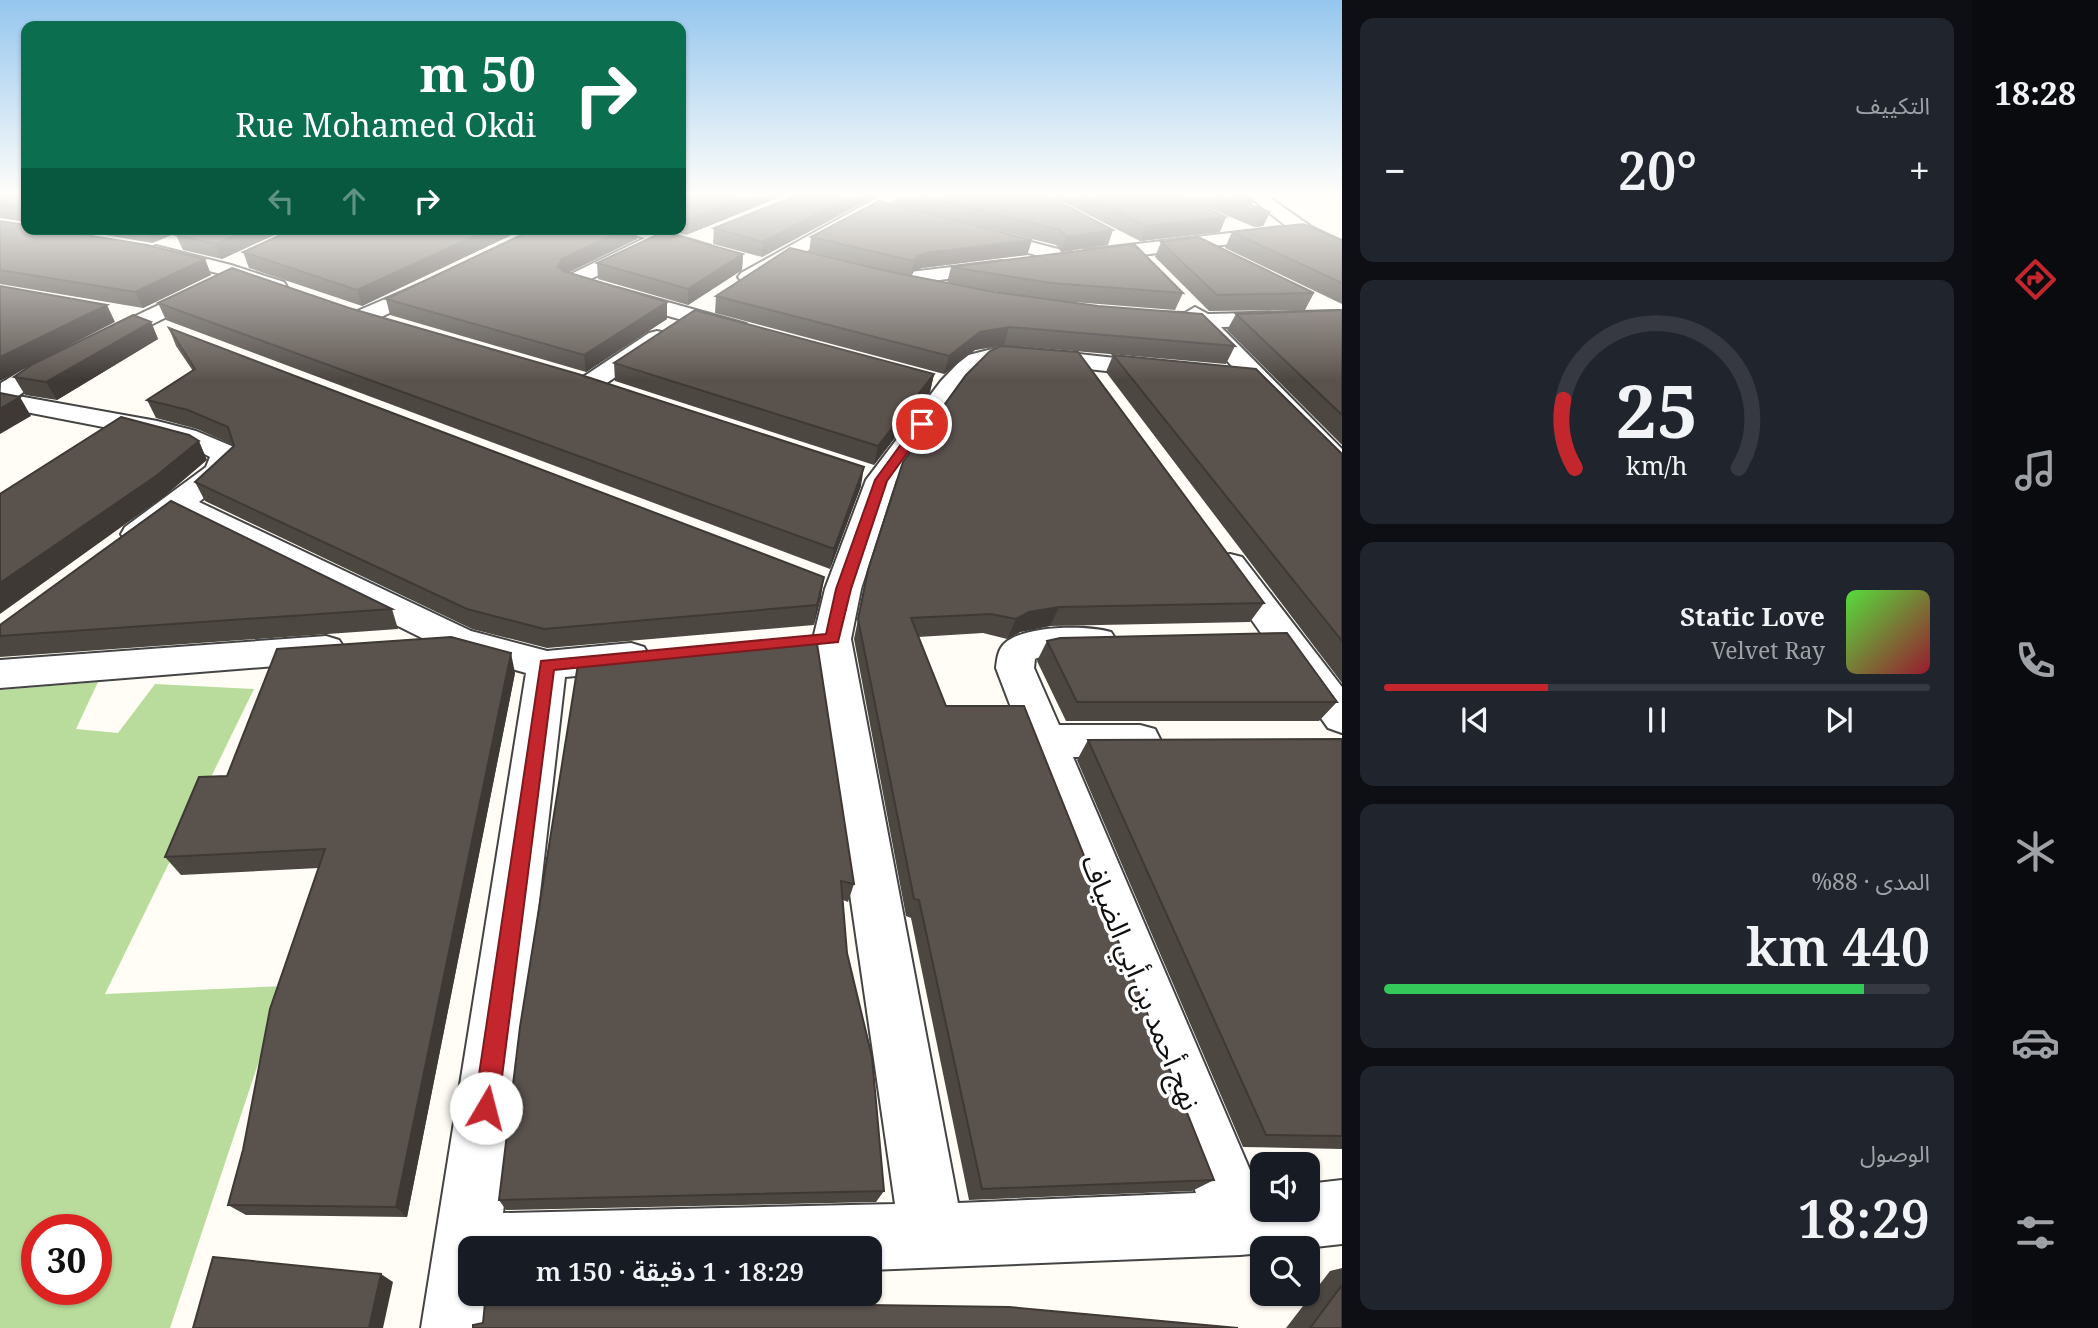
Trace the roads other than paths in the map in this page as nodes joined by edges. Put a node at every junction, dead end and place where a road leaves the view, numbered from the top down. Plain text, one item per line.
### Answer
1 (181, 257) edge
2 (621, 257) edge
3 (729, 257) edge
4 (780, 257) edge
5 (796, 257) edge
6 (1066, 257) edge
7 (1078, 257) edge
8 (1141, 257) edge
9 (1221, 257) edge
10 (1070, 258) junction
11 (810, 261) edge
12 (1231, 262) edge
13 (236, 267) junction
14 (763, 268) junction
15 (1152, 270) edge
16 (452, 275) edge
17 (860, 275) edge
18 (885, 281) junction
19 (732, 288) edge
20 (295, 293) edge
21 (948, 293) edge
22 (1179, 298) edge
23 (1304, 298) edge
24 (711, 302) dead end
25 (107, 311) edge
26 (690, 316) junction
27 (1136, 316) edge
28 (1342, 317) edge
29 (144, 319) junction
30 (1202, 321) junction
31 (397, 327) edge
32 (755, 333) edge
33 (178, 335) edge
34 (1082, 362) junction
35 (0, 368) edge
36 (1189, 372) edge
37 (33, 374) junction
38 (1215, 374) edge
39 (563, 376) edge
40 (1255, 377) junction
41 (590, 384) junction
42 (616, 393) edge
43 (1105, 394) edge
44 (1342, 466) edge
45 (179, 504) junction
46 (1209, 536) edge
47 (112, 553) edge
48 (1283, 637) junction
49 (1241, 638) edge
50 (1132, 640) edge
51 (459, 641) junction
52 (669, 654) edge
53 (547, 665) junction
54 (0, 674) edge
55 (1333, 732) edge
56 (1182, 740) edge
57 (1045, 741) junction
58 (1342, 1212) edge
59 (1240, 1223) junction
60 (468, 1236) edge
61 (932, 1236) junction
62 (882, 1237) edge
63 (458, 1306) edge
64 (455, 1328) edge

1 - 13 street
2 - 26 street
3 - 14 street
4 - 14 street
5 - 11 street
6 - 10 street
7 - 10 street
8 - 15 street
9 - 12 street
10 - 18 street
13 - 20 street
13 - 29 street
14 - 19 street
16 - 31 street
17 - 18 street
18 - 21 street
22 - 30 street
23 - 28 street
24 - 26 street
25 - 29 street
26 - 32 street
26 - 41 street
27 - 30 street
28 - 30 street
29 - 33 street
29 - 37 street
30 - 40 street
34 - 36 street
34 - 43 street
34 - 61 street
35 - 37 street
37 - 45 street
38 - 40 street
39 - 41 street
40 - 44 street
41 - 42 street
45 - 47 street
45 - 51 street
46 - 48 street
48 - 49 street
48 - 55 street
50 - 57 street, نهج أحمد بن أبي الضياف
51 - 53 street
51 - 54 street
52 - 53 street
53 - 60 street
56 - 57 street
57 - 59 street, نهج أحمد بن أبي الضياف
58 - 59 street
59 - 61 street
61 - 62 street
63 - 64 street

